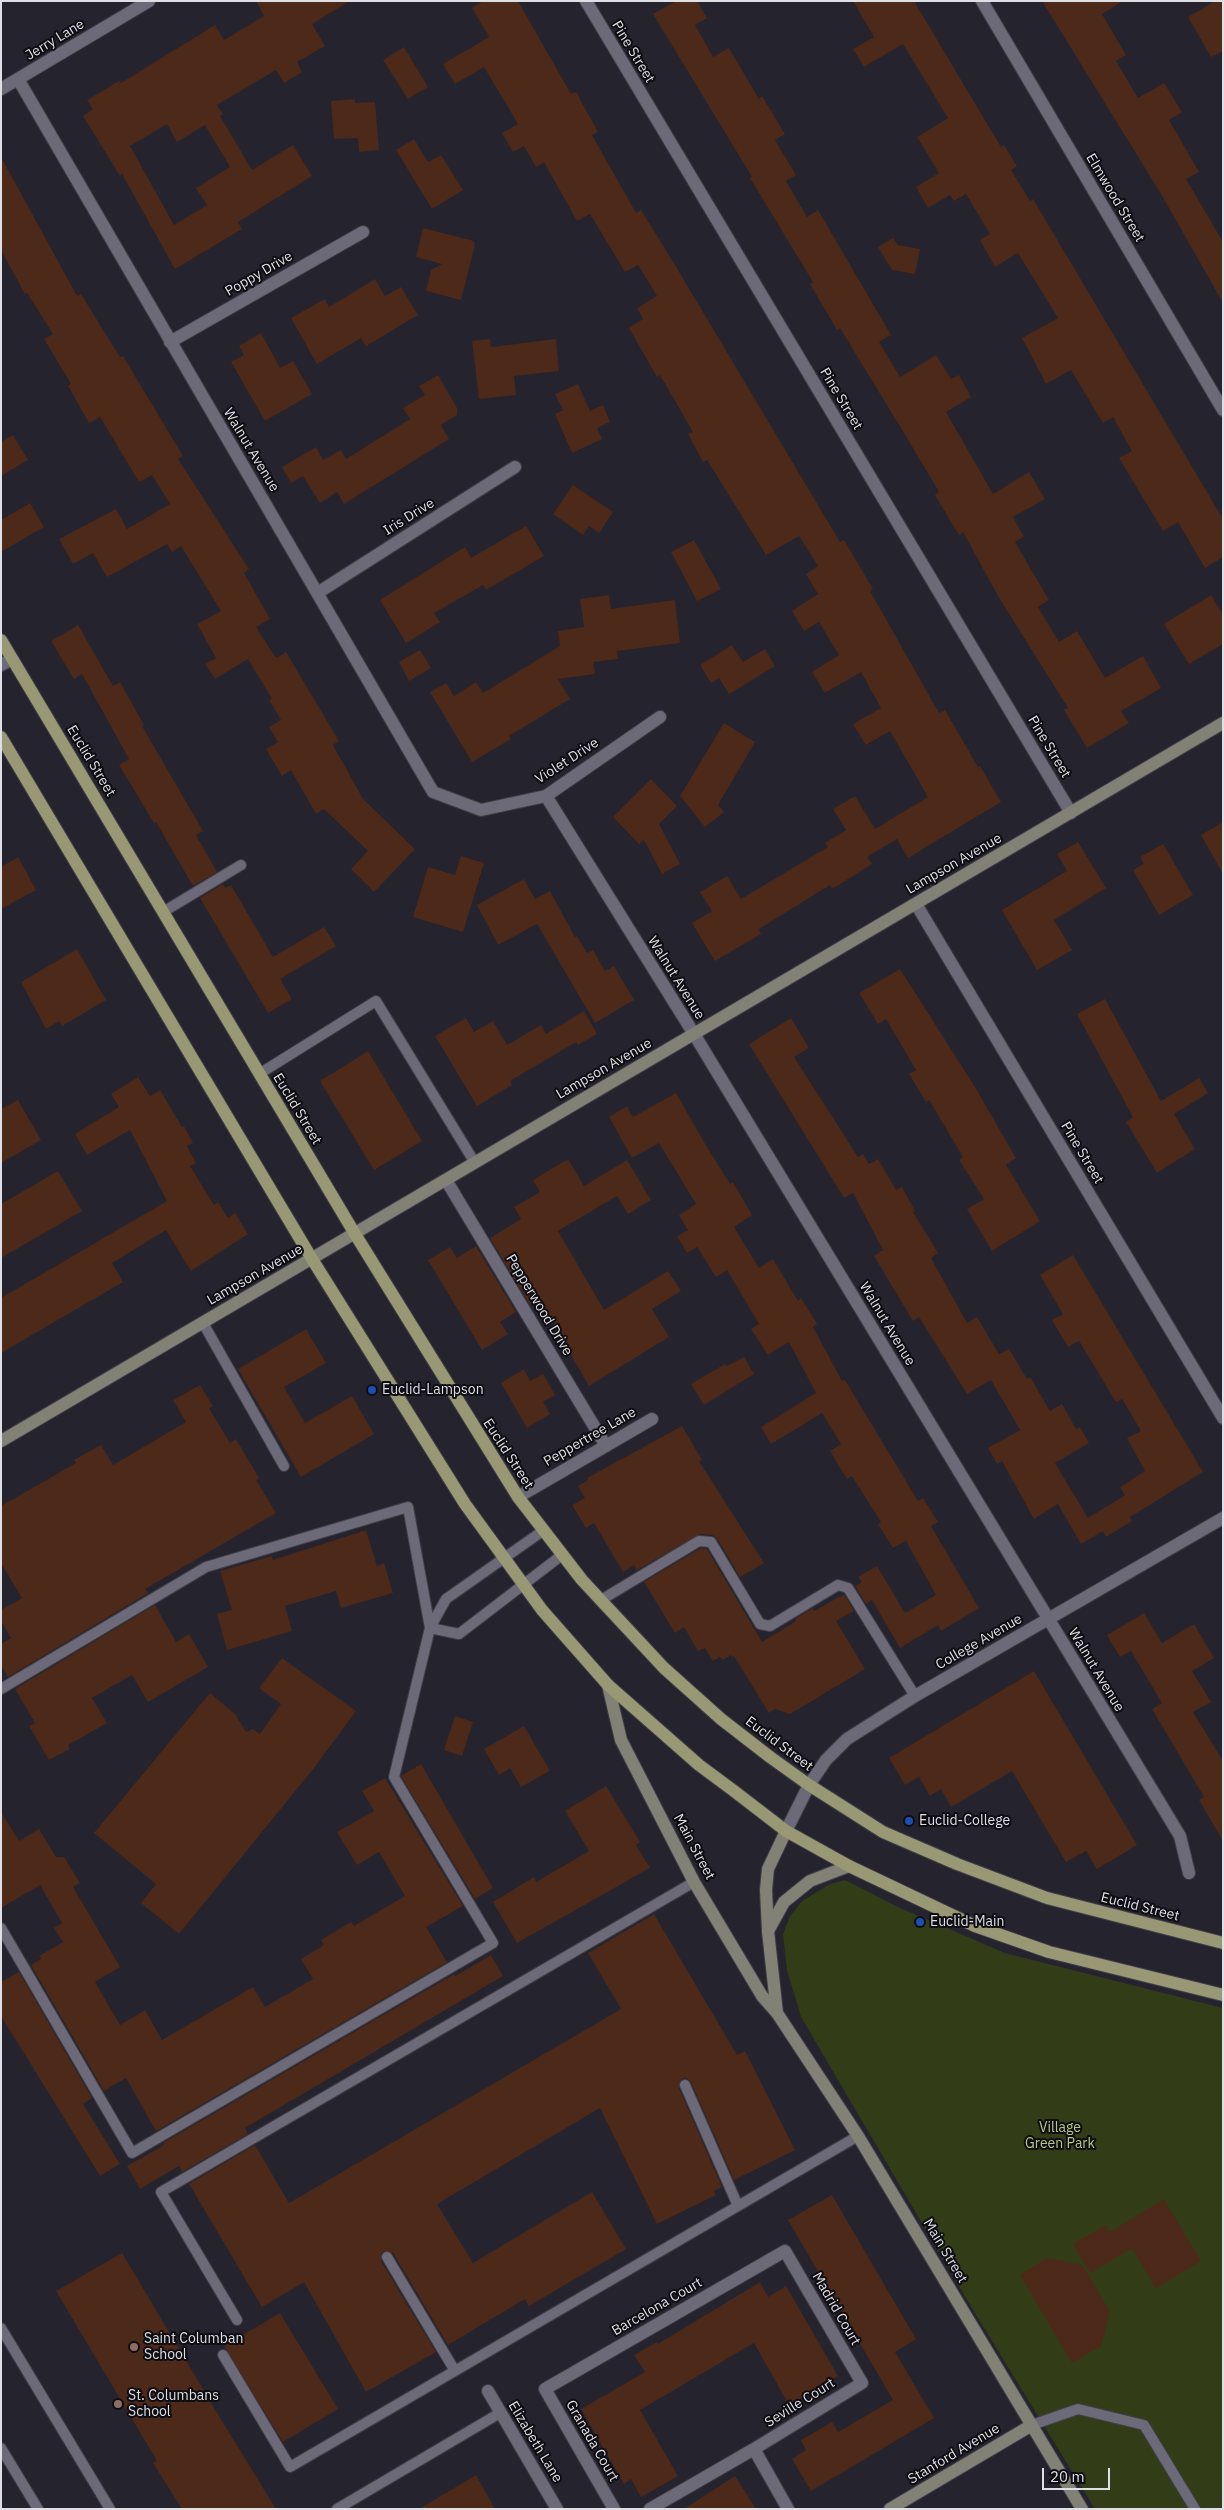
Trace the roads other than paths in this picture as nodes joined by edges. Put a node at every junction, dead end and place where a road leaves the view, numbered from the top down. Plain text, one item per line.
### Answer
1 (150, 1) edge
2 (586, 1) edge
3 (982, 1) edge
4 (18, 79) junction
5 (1, 89) edge
6 (363, 232) dead end
7 (170, 342) junction
8 (1223, 410) edge
9 (515, 467) dead end
10 (319, 592) junction
11 (1, 640) edge
12 (7, 662) edge
13 (660, 717) dead end
14 (1223, 723) edge
15 (1, 737) edge
16 (546, 796) junction
17 (481, 810) joint
18 (1071, 813) junction
19 (241, 865) dead end
20 (916, 904) junction
21 (163, 912) junction
22 (694, 1034) junction
23 (259, 1074) junction
24 (476, 1163) junction
25 (446, 1180) junction
26 (355, 1234) junction
27 (312, 1259) junction
28 (203, 1323) junction
29 (652, 1418) dead end
30 (1223, 1418) edge
31 (1, 1441) edge
32 (606, 1446) junction
33 (284, 1466) dead end
34 (518, 1498) junction
35 (1223, 1518) edge
36 (544, 1530) junction
37 (562, 1555) junction
38 (504, 1560) junction
39 (523, 1586) junction
40 (601, 1600) junction
41 (1048, 1619) junction
42 (430, 1628) junction
43 (608, 1684) junction
44 (1, 1689) edge
45 (916, 1696) junction
46 (809, 1785) junction
47 (786, 1831) junction
48 (849, 1866) junction
49 (1189, 1873) dead end
50 (694, 1882) junction
51 (1, 1928) edge
52 (768, 1931) junction
53 (1223, 1943) edge
54 (1223, 1995) edge
55 (777, 2013) junction
56 (685, 2085) dead end
57 (858, 2136) junction
58 (738, 2206) junction
59 (785, 2251) joint
60 (387, 2257) dead end
61 (238, 2320) dead end
62 (1, 2328) edge
63 (223, 2355) dead end
64 (455, 2371) junction
65 (862, 2383) joint
66 (545, 2389) joint
67 (488, 2391) dead end
68 (500, 2413) junction
69 (1032, 2425) junction
70 (1, 2448) edge
71 (754, 2449) junction
72 (38, 2509) edge
73 (110, 2509) edge
74 (337, 2509) edge
75 (557, 2509) edge
76 (614, 2509) edge
77 (650, 2509) edge
78 (788, 2509) edge
79 (890, 2509) edge
80 (1082, 2509) edge
81 (1195, 2509) edge

1 - 4 street, Jerry Lane
2 - 18 street, Pine Street
3 - 8 street, Elmwood Street
4 - 5 street, Jerry Lane
4 - 7 street, Walnut Avenue
6 - 7 street, Poppy Drive
7 - 10 street, Walnut Avenue
9 - 10 street, Iris Drive
10 - 17 street, Walnut Avenue
11 - 12 main road, Euclid Street
12 - 21 main road, Euclid Street
13 - 16 street, Violet Drive
14 - 18 street, Lampson Avenue
15 - 27 main road
16 - 17 street, Violet Drive
16 - 22 street, Walnut Avenue
18 - 20 street, Lampson Avenue
19 - 21 lane
20 - 22 street, Lampson Avenue
20 - 30 street, Pine Street
21 - 23 main road, Euclid Street
22 - 24 street, Lampson Avenue
22 - 41 street, Walnut Avenue
23 - 24 lane
23 - 26 main road, Euclid Street
24 - 25 street, Lampson Avenue
25 - 26 street, Lampson Avenue
25 - 32 street, Pepperwood Drive
26 - 27 street, Lampson Avenue
26 - 34 main road, Euclid Street
27 - 28 street, Lampson Avenue
27 - 38 main road
28 - 31 street, Lampson Avenue
28 - 33 lane
29 - 32 street, Peppertree Lane
32 - 34 street, Peppertree Lane
34 - 36 main road, Euclid Street
35 - 41 street, College Avenue
36 - 37 main road, Euclid Street
36 - 38 lane
37 - 39 lane
37 - 40 main road, Euclid Street
38 - 39 main road
38 - 42 lane
39 - 42 lane
39 - 43 main road
40 - 45 lane
40 - 46 main road, Euclid Street
41 - 45 street, College Avenue
41 - 49 street, Walnut Avenue
42 - 44 lane
42 - 51 lane
43 - 47 main road
43 - 50 street, Main Street
45 - 46 street, College Avenue
46 - 47 street, College Avenue
46 - 53 main road, Euclid Street
47 - 48 main road
47 - 52 street, Main Street
48 - 52 street
48 - 54 main road
50 - 55 street, Main Street
50 - 61 lane
52 - 55 street, Main Street
55 - 57 street, Main Street
56 - 58 lane
57 - 58 lane
57 - 69 street, Main Street
58 - 64 lane
59 - 65 street, Madrid Court
59 - 66 street, Barcelona Court
60 - 64 lane
62 - 73 lane
63 - 64 lane
65 - 71 street, Seville Court
66 - 76 street, Granada Court
67 - 68 street, Elizabeth Lane
68 - 74 lane
68 - 75 street, Elizabeth Lane
69 - 79 street, Stanford Avenue
69 - 80 street, Main Street
69 - 81 lane
70 - 72 lane
71 - 77 street, Seville Court
71 - 78 street

